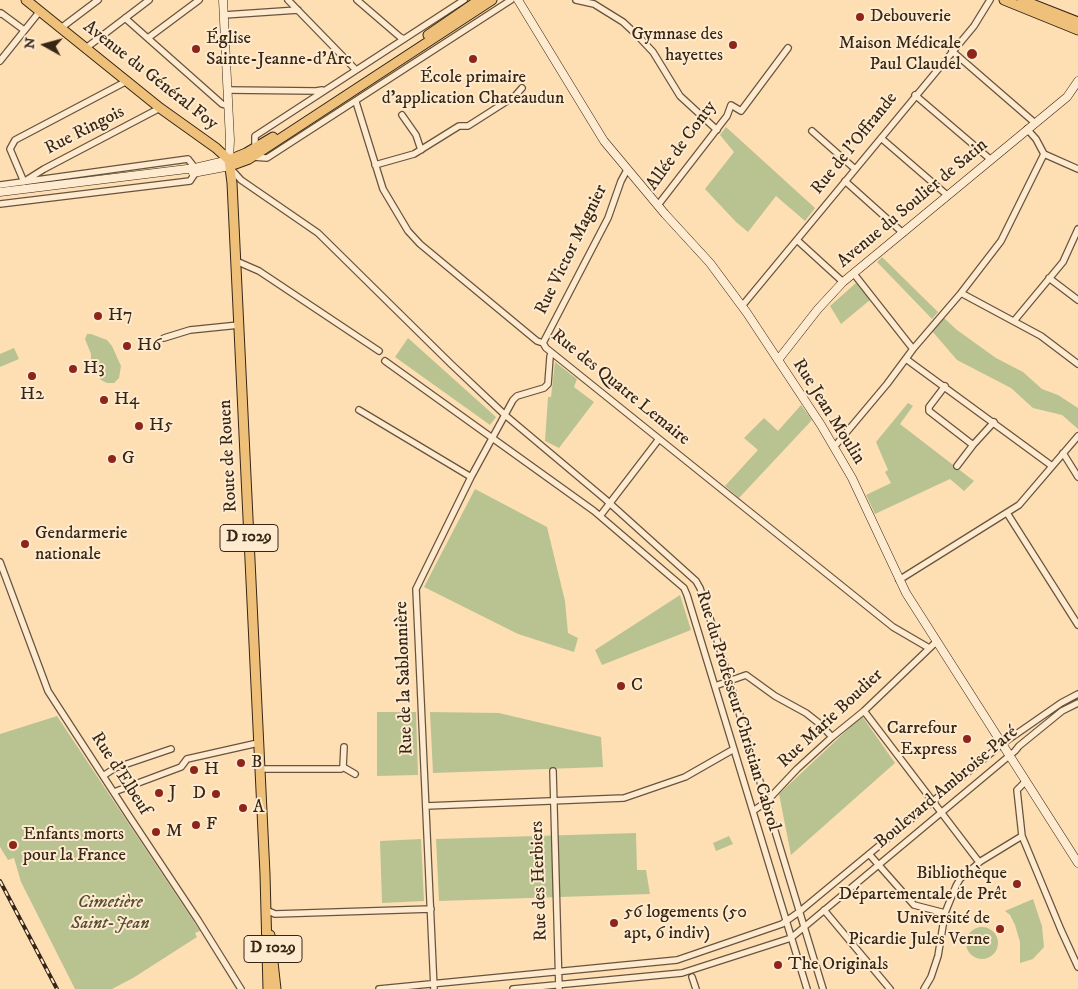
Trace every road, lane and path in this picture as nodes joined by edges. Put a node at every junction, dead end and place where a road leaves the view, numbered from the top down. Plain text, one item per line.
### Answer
1 (26, 0) edge
2 (98, 0) edge
3 (149, 0) edge
4 (199, 0) edge
5 (223, 0) edge
6 (288, 0) edge
7 (357, 0) edge
8 (464, 0) edge
9 (479, 0) edge
10 (492, 0) edge
11 (511, 0) edge
12 (518, 0) edge
13 (576, 0) edge
14 (990, 0) edge
15 (1004, 0) edge
16 (1022, 0) edge
17 (298, 10) junction
18 (40, 11) junction
19 (0, 14) edge
20 (224, 15) junction
21 (126, 18) junction
22 (1078, 22) edge
23 (61, 28) junction
24 (24, 30) junction
25 (1078, 30) edge
26 (148, 38) junction
27 (404, 39) junction
28 (86, 48) junction
29 (788, 48) dead end
30 (952, 52) junction
31 (0, 61) edge
32 (356, 70) junction
33 (127, 81) junction
34 (1078, 81) edge
35 (522, 88) dead end
36 (326, 89) junction
37 (228, 90) junction
38 (915, 95) junction
39 (356, 102) junction
40 (228, 106) junction
41 (160, 108) junction
42 (402, 115) dead end
43 (1035, 123) junction
44 (1027, 129) junction
45 (717, 130) junction
46 (812, 131) dead end
47 (881, 138) junction
48 (421, 150) junction
49 (254, 152) junction
50 (1044, 154) junction
51 (990, 159) junction
52 (230, 163) junction
53 (375, 165) junction
54 (855, 169) junction
55 (1078, 169) edge
56 (196, 170) junction
57 (627, 170) junction
58 (846, 181) junction
59 (24, 182) junction
60 (0, 185) edge
61 (0, 192) edge
62 (947, 195) junction
63 (0, 196) edge
64 (0, 204) edge
65 (658, 205) junction
66 (1078, 229) edge
67 (903, 233) junction
68 (796, 240) junction
69 (236, 261) junction
70 (854, 274) junction
71 (1050, 278) junction
72 (843, 282) junction
73 (961, 293) junction
74 (1078, 300) edge
75 (742, 306) junction
76 (1014, 321) junction
77 (239, 325) junction
78 (164, 338) dead end
79 (543, 343) junction
80 (913, 349) junction
81 (379, 351) dead end
82 (551, 353) junction
83 (906, 359) junction
84 (778, 360) junction
85 (385, 361) dead end
86 (1078, 364) edge
87 (945, 386) junction
88 (359, 410) dead end
89 (505, 415) junction
90 (994, 422) junction
91 (1078, 436) edge
92 (491, 438) junction
93 (659, 438) junction
94 (973, 445) junction
95 (835, 446) junction
96 (1063, 453) junction
97 (957, 466) dead end
98 (1052, 466) junction
99 (471, 477) junction
100 (1078, 477) edge
101 (609, 503) junction
102 (1007, 513) junction
103 (600, 516) junction
104 (0, 562) edge
105 (899, 580) junction
106 (1078, 625) edge
107 (937, 641) junction
108 (929, 648) junction
109 (729, 681) junction
110 (715, 686) junction
111 (1078, 694) edge
112 (1078, 703) edge
113 (864, 711) junction
114 (832, 737) junction
115 (258, 743) junction
116 (1002, 744) junction
117 (344, 747) dead end
118 (171, 749) dead end
119 (734, 749) junction
120 (1010, 756) junction
121 (344, 767) junction
122 (260, 770) junction
123 (553, 772) dead end
124 (355, 774) dead end
125 (103, 776) junction
126 (1026, 781) junction
127 (114, 792) junction
128 (553, 801) junction
129 (766, 802) junction
130 (932, 802) junction
131 (426, 806) junction
132 (753, 811) junction
133 (941, 813) junction
134 (1022, 836) junction
135 (869, 854) junction
136 (979, 862) junction
137 (1078, 863) edge
138 (879, 865) junction
139 (431, 909) junction
140 (266, 910) junction
141 (824, 910) junction
142 (799, 912) junction
143 (944, 913) junction
144 (786, 921) junction
145 (804, 927) junction
146 (791, 938) junction
147 (1078, 968) edge
148 (557, 971) junction
149 (692, 977) dead end
150 (434, 986) edge
151 (558, 987) edge
152 (241, 989) edge
153 (268, 989) edge
154 (276, 989) edge
155 (378, 989) edge
156 (513, 989) edge
157 (696, 989) edge
158 (807, 989) edge
159 (823, 989) edge
160 (890, 989) edge
161 (924, 989) edge

1 - 18 main road, Avenue du Général Foy
2 - 23 street
3 - 21 street
4 - 26 street
5 - 20 main road, Route de Rouen
6 - 17 street
7 - 27 street
8 - 27 street
9 - 49 main road
10 - 49 main road
11 - 39 street
12 - 57 main road, Rue Jean Moulin
13 - 45 street
14 - 30 street, Rue de l'Offrande
15 - 25 main road
16 - 22 main road
17 - 20 street
17 - 32 street
18 - 23 main road, Avenue du Général Foy
18 - 24 street
19 - 24 street
20 - 37 main road, Route de Rouen
21 - 26 street
21 - 28 street
23 - 28 main road, Avenue du Général Foy
24 - 31 street
26 - 40 street
27 - 32 street
28 - 33 main road, Avenue du Général Foy
29 - 45 street, Allée de Conty
30 - 38 street, Rue de l'Offrande
30 - 43 street
32 - 36 street
33 - 41 main road, Avenue du Général Foy
33 - 59 street
34 - 43 main road, Avenue du Soulier de Satin
35 - 48 street
36 - 37 street
36 - 49 street
37 - 40 main road, Route de Rouen
38 - 47 street, Rue de l'Offrande
38 - 51 street
39 - 49 street
39 - 53 street, Rue des Quatre Lemaire
40 - 52 main road, Route de Rouen
41 - 52 main road, Avenue du Général Foy
41 - 59 street, Rue Ringois
42 - 48 street
43 - 44 main road, Avenue du Soulier de Satin
44 - 50 street
44 - 51 main road, Avenue du Soulier de Satin
45 - 65 street, Allée de Conty
46 - 54 street
47 - 54 street, Rue de l'Offrande
47 - 62 street
48 - 53 street
49 - 52 main road
50 - 55 street
50 - 73 street
51 - 62 main road, Avenue du Soulier de Satin
52 - 56 main road
52 - 69 main road, Route de Rouen / D 1029
52 - 89 street
53 - 79 street, Rue des Quatre Lemaire
54 - 58 street, Rue de l'Offrande
56 - 59 street
56 - 61 main road
56 - 63 main road
56 - 64 street
57 - 65 main road, Rue Jean Moulin
57 - 79 street, Rue Victor Magnier
58 - 67 street
58 - 68 street, Rue de l'Offrande
59 - 60 street
62 - 67 main road, Avenue du Soulier de Satin
65 - 75 main road, Rue Jean Moulin
66 - 71 street
67 - 70 main road, Avenue du Soulier de Satin
68 - 72 street
68 - 75 street, Rue de l'Offrande
69 - 77 main road, Route de Rouen / D 1029
69 - 81 street
70 - 72 main road, Avenue du Soulier de Satin
70 - 80 street
71 - 74 street
71 - 76 street
72 - 84 main road, Avenue du Soulier de Satin
73 - 76 street
73 - 80 street
75 - 84 main road, Rue Jean Moulin
76 - 86 street
77 - 78 street
77 - 115 main road, Route de Rouen / D 1029
79 - 82 street, Rue des Quatre Lemaire
80 - 83 street
82 - 89 street, Rue de la Sablonnière
82 - 93 street, Rue des Quatre Lemaire
83 - 87 street
83 - 95 street
84 - 95 main road, Rue Jean Moulin
85 - 92 street, Rue du Professeur Christian Cabrol
87 - 90 street
87 - 94 street
88 - 99 street
89 - 92 street, Rue de la Sablonnière
89 - 101 street
90 - 94 street
90 - 98 street
91 - 96 street
92 - 99 street, Rue de la Sablonnière
92 - 103 street, Rue du Professeur Christian Cabrol
93 - 101 street
93 - 108 street, Rue des Quatre Lemaire
94 - 97 street
95 - 105 main road, Rue Jean Moulin
96 - 98 street
96 - 100 street
98 - 102 street
99 - 131 street, Rue de la Sablonnière
101 - 103 street
101 - 109 street
102 - 105 street
102 - 106 street
103 - 110 street, Rue du Professeur Christian Cabrol
104 - 125 street, Rue d'Elbeuf
105 - 107 main road, Rue Jean Moulin
107 - 108 street, Rue Marie Boudier
107 - 116 main road, Rue Jean Moulin
108 - 113 street, Rue Marie Boudier
109 - 110 street
109 - 114 street
109 - 129 street
110 - 119 street, Rue du Professeur Christian Cabrol
111 - 116 street, Boulevard Ambroise Paré
112 - 120 street, Boulevard Ambroise Paré
113 - 114 street, Rue Marie Boudier
113 - 130 street
114 - 129 street, Rue Marie Boudier
115 - 122 main road, Route de Rouen / D 1029
115 - 127 street
116 - 120 main road, Rue Jean Moulin
116 - 130 street, Boulevard Ambroise Paré
117 - 121 street
118 - 125 street
119 - 128 street
119 - 132 street, Rue du Professeur Christian Cabrol
120 - 126 main road, Rue Jean Moulin
120 - 133 street, Boulevard Ambroise Paré
121 - 122 street
121 - 124 street
122 - 140 main road, Route de Rouen / D 1029
123 - 128 street, Rue des Herbiers
125 - 127 street, Rue d'Elbeuf
126 - 134 street
126 - 137 main road, Rue Jean Moulin
127 - 152 street, Rue d'Elbeuf
128 - 131 street
128 - 148 street, Rue des Herbiers
129 - 132 street, Rue Marie Boudier
129 - 142 street
130 - 133 street
130 - 135 street, Boulevard Ambroise Paré
131 - 139 street, Rue de la Sablonnière
132 - 144 street, Rue du Professeur Christian Cabrol
133 - 136 street
133 - 138 street, Boulevard Ambroise Paré
134 - 136 street
134 - 147 street
135 - 138 street
135 - 142 street, Boulevard Ambroise Paré
136 - 143 street
138 - 141 street, Boulevard Ambroise Paré
138 - 143 street
139 - 140 street
139 - 150 street, Rue de la Sablonnière
140 - 153 main road, Route de Rouen / D 1029
140 - 154 main road, Route de Rouen / D 1029
141 - 145 street, Boulevard Ambroise Paré
141 - 160 street
142 - 144 street, Boulevard Ambroise Paré
142 - 145 street
143 - 161 street
144 - 146 street, Rue du Professeur Christian Cabrol
144 - 148 street, Boulevard Ambroise Paré
145 - 146 street, Boulevard Ambroise Paré
145 - 159 street
146 - 151 street
146 - 158 street, Rue du Professeur Christian Cabrol
148 - 150 street, Boulevard Ambroise Paré
148 - 151 street, Rue des Herbiers
149 - 157 street
150 - 155 street, Boulevard Ambroise Paré
151 - 156 street

